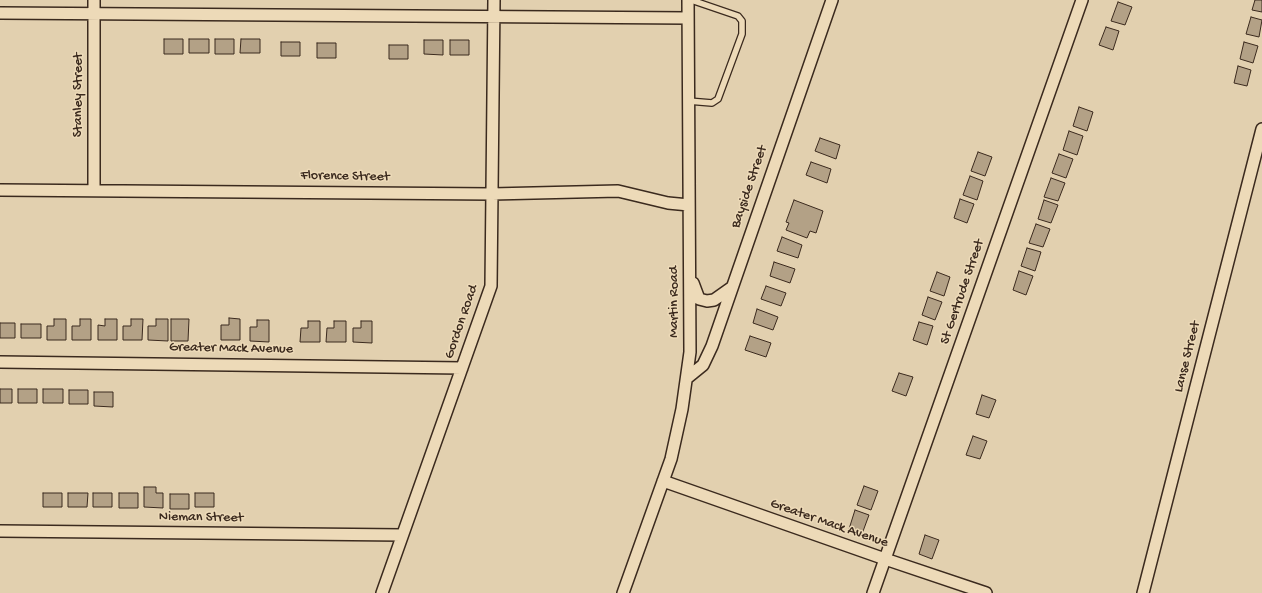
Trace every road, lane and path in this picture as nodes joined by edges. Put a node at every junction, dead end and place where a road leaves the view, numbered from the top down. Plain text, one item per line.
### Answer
1 (94, 0) edge
2 (494, 0) edge
3 (688, 0) edge
4 (691, 0) edge
5 (832, 0) edge
6 (1082, 0) edge
7 (0, 13) edge
8 (94, 14) junction
9 (494, 16) junction
10 (688, 18) junction
11 (688, 101) junction
12 (1262, 129) edge
13 (1259, 154) edge
14 (0, 190) edge
15 (94, 190) junction
16 (492, 194) junction
17 (689, 205) junction
18 (689, 260) junction
19 (731, 288) junction
20 (0, 362) edge
21 (462, 368) junction
22 (687, 378) junction
23 (663, 481) junction
24 (0, 531) edge
25 (402, 535) junction
26 (885, 559) junction
27 (382, 593) edge
28 (623, 593) edge
29 (873, 593) edge
30 (986, 593) edge
31 (1143, 593) edge

1 - 8 street, Stanley Street
2 - 9 street, Gordon Road
3 - 10 street, Martin Road
4 - 11 lane
5 - 19 street, Bayside Street
6 - 26 street, St Gertrude Street
7 - 8 street
8 - 9 street
8 - 15 street, Stanley Street
9 - 10 street
9 - 16 street, Gordon Road
10 - 11 street, Martin Road
11 - 17 street, Martin Road
12 - 13 street, Lanse Street
13 - 31 street, Lanse Street
14 - 15 street, Florence Street
15 - 16 street, Florence Street
16 - 17 street, Florence Street
16 - 21 street, Gordon Road
17 - 18 street, Martin Road
18 - 19 street
18 - 22 street, Martin Road
19 - 22 street, Bayside Street
20 - 21 street, Greater Mack Avenue
21 - 25 street, Gordon Road
22 - 23 street, Martin Road
23 - 26 street, Greater Mack Avenue
23 - 28 street, Martin Road
24 - 25 street, Nieman Street
25 - 27 street, Gordon Road
26 - 29 street, St Gertrude Street
26 - 30 street, Greater Mack Avenue

